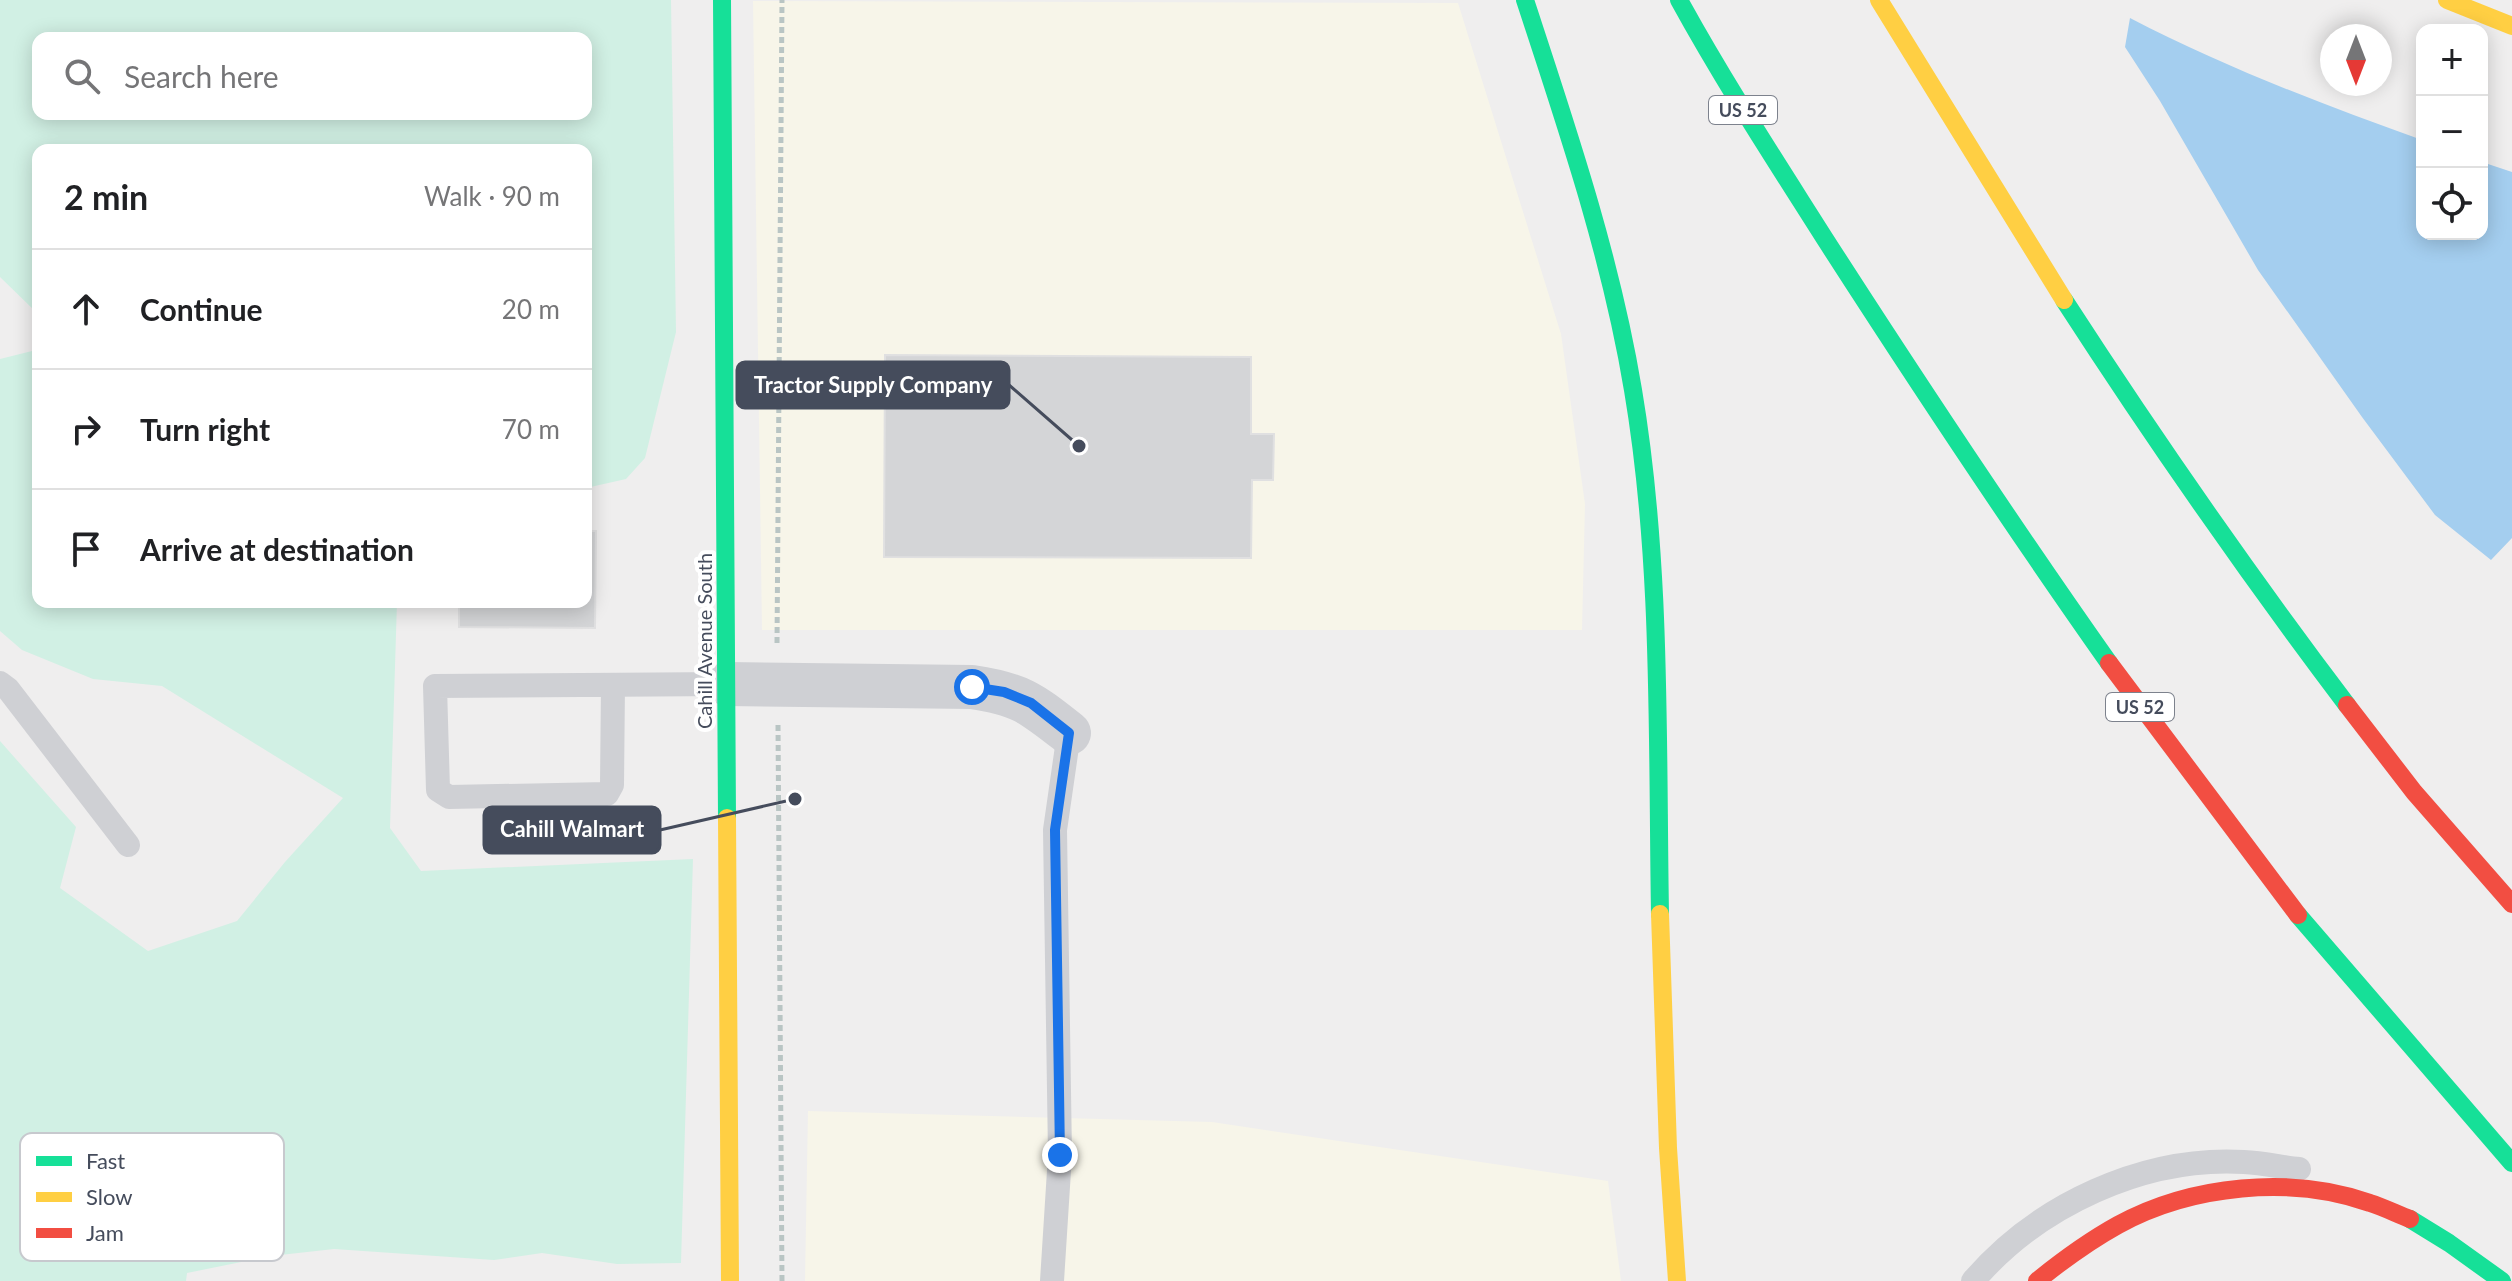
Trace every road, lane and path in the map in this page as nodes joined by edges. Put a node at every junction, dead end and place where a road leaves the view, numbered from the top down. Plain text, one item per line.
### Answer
1 (722, 0) edge
2 (1525, 0) edge
3 (1679, 0) edge
4 (1879, 0) edge
5 (2447, 0) edge
6 (2512, 26) edge
7 (0, 683) edge
8 (727, 684) junction
9 (613, 685) junction
10 (1069, 733) joint
11 (128, 845) dead end
12 (2512, 904) edge
13 (2512, 1163) edge
14 (2415, 1222) junction
15 (730, 1281) edge
16 (1052, 1281) edge
17 (1677, 1281) edge
18 (1973, 1281) edge
19 (2037, 1281) edge
20 (2502, 1281) edge

1 - 8 main road, Cahill Avenue South
2 - 17 main road
3 - 13 main road, US 52
4 - 12 main road
5 - 6 main road
7 - 11 lane
8 - 9 lane
8 - 10 street
8 - 15 main road, Cahill Avenue South
9 - 9 lane
10 - 16 lane
14 - 18 lane
14 - 19 main road
14 - 20 main road

